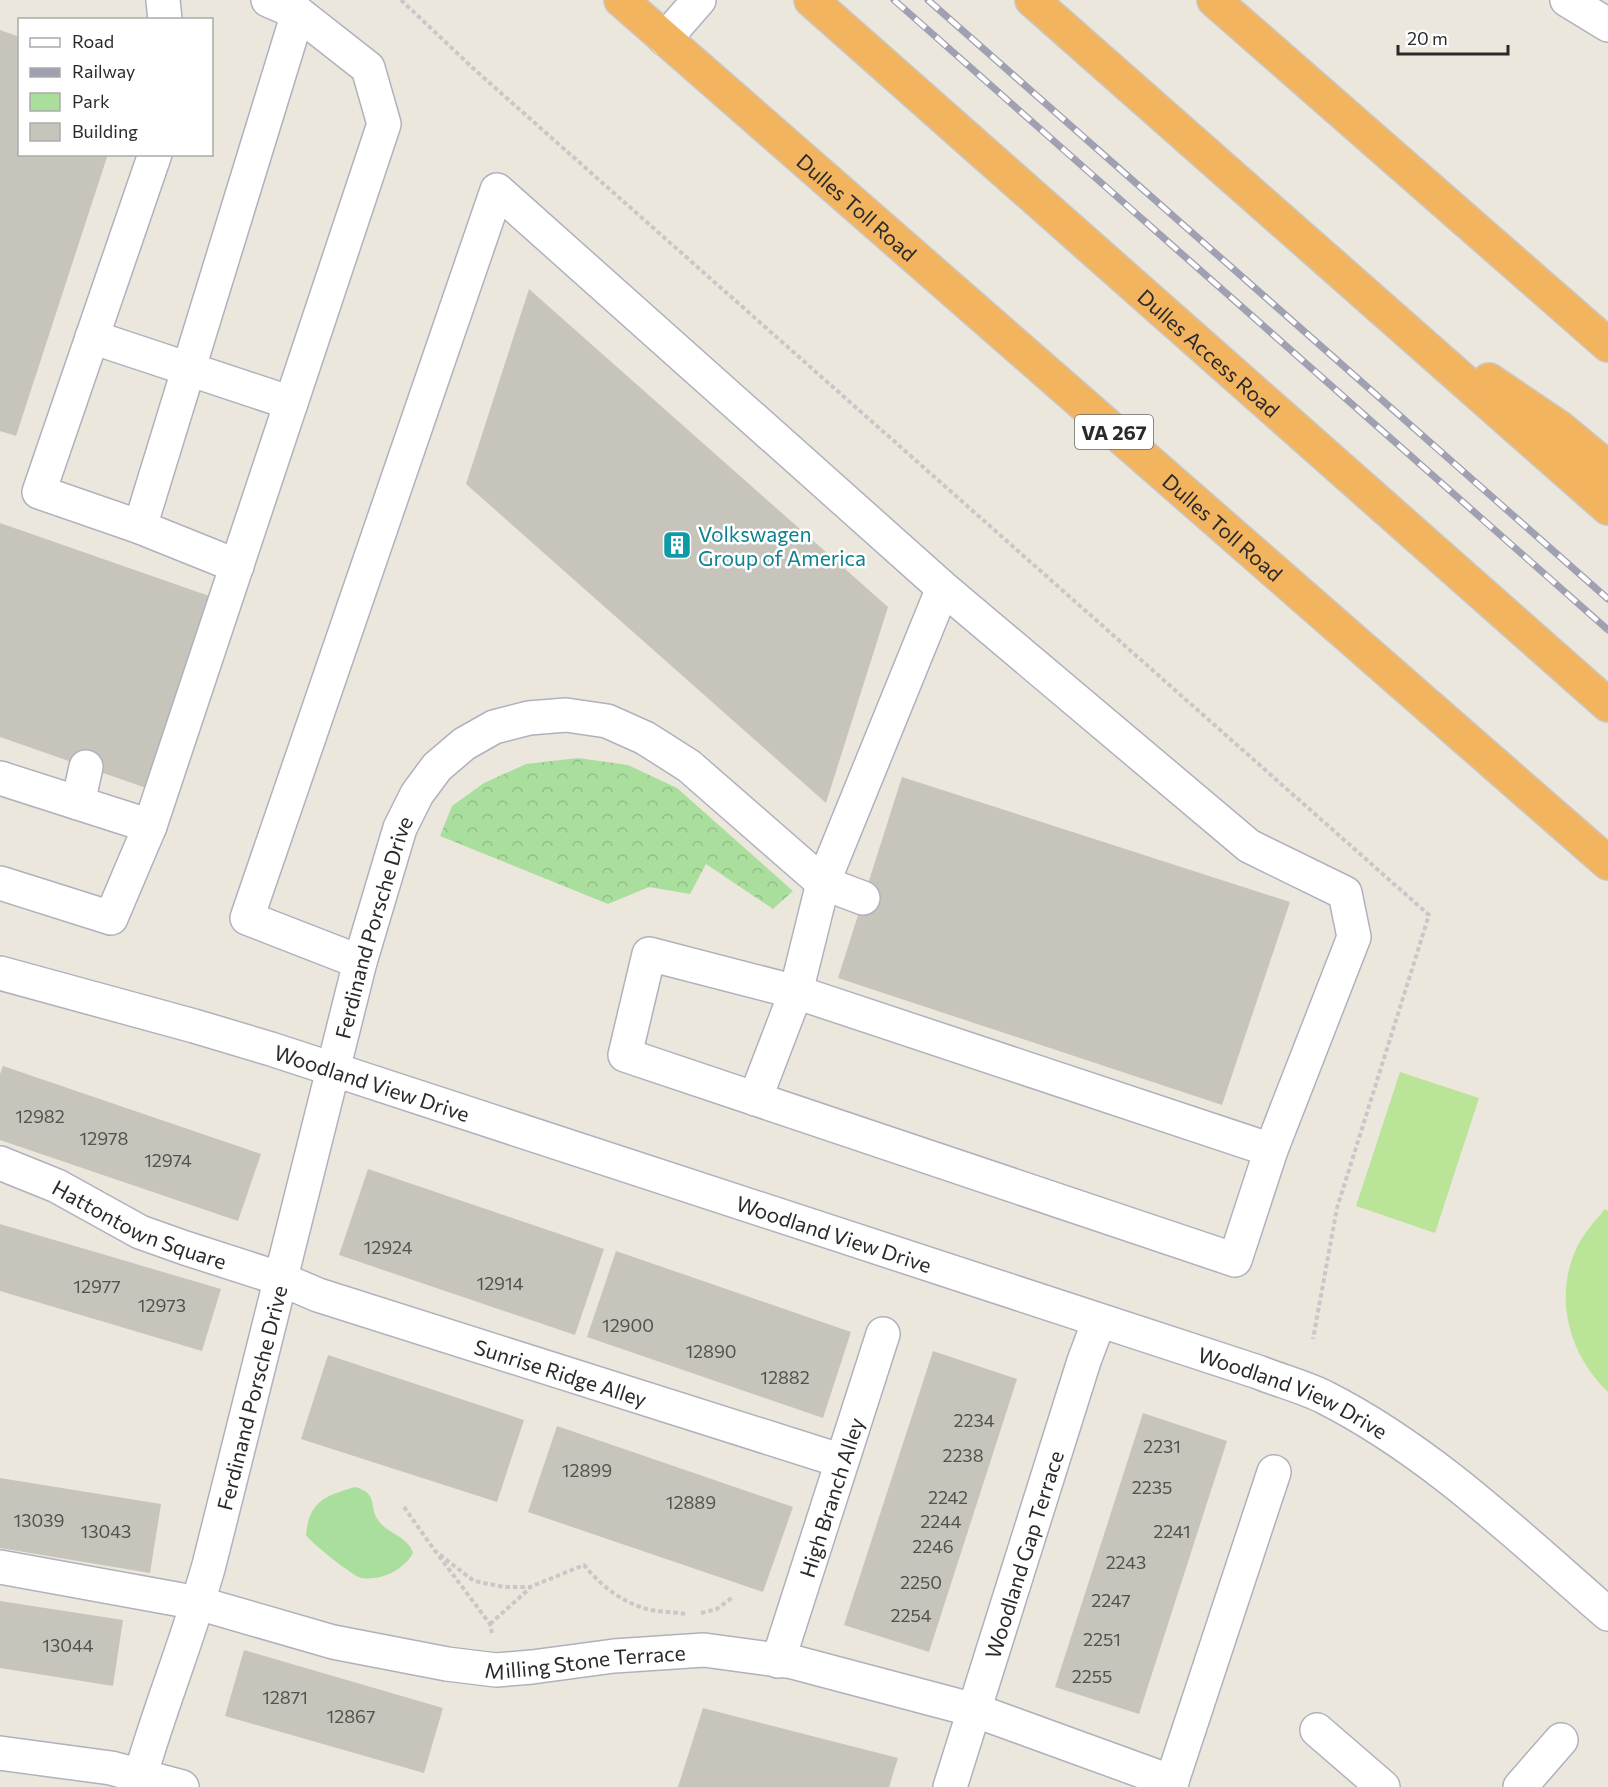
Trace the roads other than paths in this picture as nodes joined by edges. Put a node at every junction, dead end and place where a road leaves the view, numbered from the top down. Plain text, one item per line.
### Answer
1 (163, 0) edge
2 (268, 0) edge
3 (621, 0) edge
4 (699, 0) edge
5 (811, 0) edge
6 (1032, 0) edge
7 (1214, 0) edge
8 (1567, 0) edge
9 (298, 13) junction
10 (165, 18) edge
11 (1608, 25) edge
12 (665, 39) junction
13 (154, 156) edge
14 (1371, 299) junction
15 (92, 337) junction
16 (1608, 345) edge
17 (188, 370) junction
18 (291, 404) junction
19 (1608, 468) edge
20 (1608, 508) edge
21 (140, 527) junction
22 (237, 566) junction
23 (943, 588) junction
24 (1608, 705) edge
25 (86, 767) dead end
26 (0, 778) edge
27 (78, 803) junction
28 (150, 826) junction
29 (1608, 862) edge
30 (0, 883) edge
31 (823, 883) junction
32 (863, 898) dead end
33 (360, 962) junction
34 (0, 973) edge
35 (796, 992) junction
36 (333, 1071) junction
37 (755, 1099) junction
38 (1271, 1150) junction
39 (0, 1163) edge
40 (281, 1279) junction
41 (1099, 1321) junction
42 (883, 1334) dead end
43 (842, 1461) junction
44 (1274, 1472) dead end
45 (0, 1567) edge
46 (198, 1603) junction
47 (1608, 1614) edge
48 (778, 1661) junction
49 (974, 1710) junction
50 (1317, 1730) dead end
51 (1561, 1740) dead end
52 (0, 1753) edge
53 (139, 1782) edge
54 (1171, 1784) edge
55 (182, 1787) edge
56 (950, 1787) edge
57 (1383, 1787) edge
58 (1520, 1787) edge

1 - 10 street
2 - 9 street
3 - 12 highway, Dulles Toll Road / VA 267
4 - 12 street
5 - 24 highway, Dulles Access Road
6 - 14 highway
7 - 16 highway
8 - 11 street
9 - 17 street
9 - 18 street
12 - 29 highway, Dulles Toll Road / VA 267
13 - 15 street
14 - 19 highway
14 - 20 highway
15 - 17 street
15 - 21 street
17 - 18 street
17 - 21 street
18 - 22 street
21 - 22 street
22 - 28 street
23 - 31 street
23 - 33 street
23 - 38 street
25 - 27 street
26 - 27 street
27 - 28 street
28 - 30 street
31 - 32 street
31 - 33 street, Ferdinand Porsche Drive
31 - 35 street
33 - 36 street, Ferdinand Porsche Drive
34 - 36 street, Woodland View Drive
35 - 37 street
35 - 37 street
35 - 38 street
36 - 40 street, Ferdinand Porsche Drive
36 - 41 street, Woodland View Drive
37 - 38 street
39 - 40 street, Hattontown Square
40 - 43 street, Sunrise Ridge Alley
40 - 46 street, Ferdinand Porsche Drive
41 - 47 street, Woodland View Drive
41 - 49 street, Woodland Gap Terrace
42 - 43 street, High Branch Alley
43 - 48 street, High Branch Alley
44 - 54 street
45 - 46 street
46 - 48 street, Milling Stone Terrace
46 - 53 street, Ferdinand Porsche Drive
48 - 49 street, Milling Stone Terrace
49 - 54 street, Milling Stone Terrace
49 - 56 street, Woodland Gap Terrace
50 - 57 street
51 - 58 street
52 - 53 street
53 - 55 street

